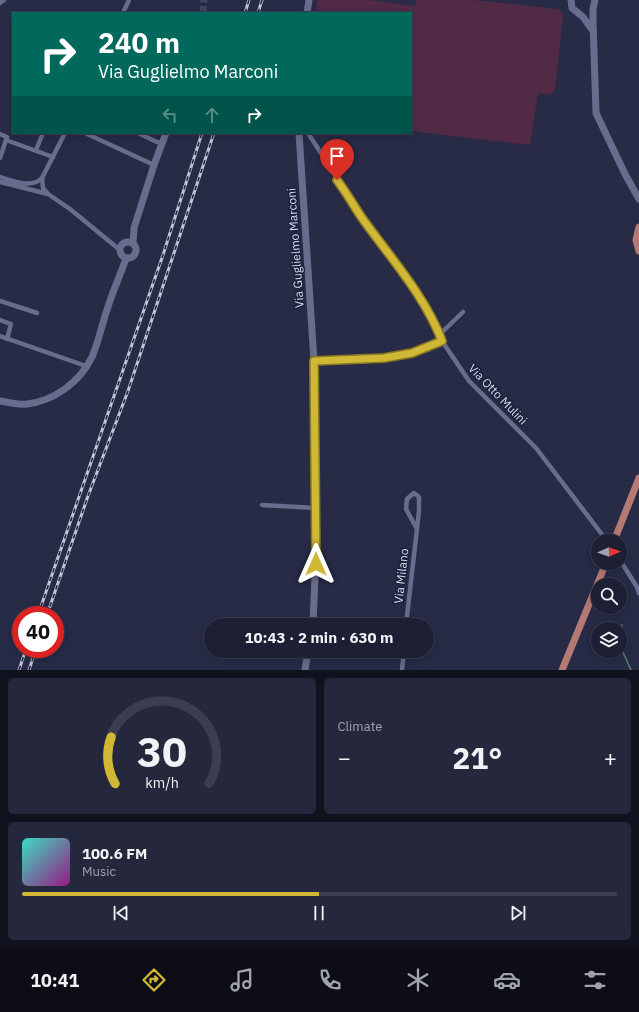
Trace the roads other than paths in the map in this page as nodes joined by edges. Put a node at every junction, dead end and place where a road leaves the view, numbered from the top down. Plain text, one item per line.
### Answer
1 (129, 0) edge
2 (309, 0) edge
3 (570, 0) edge
4 (595, 0) edge
5 (593, 8) junction
6 (123, 12) edge
7 (307, 12) edge
8 (579, 13) junction
9 (593, 31) junction
10 (0, 134) edge
11 (43, 134) edge
12 (64, 134) edge
13 (86, 134) edge
14 (140, 134) edge
15 (166, 134) edge
16 (299, 134) edge
17 (309, 134) edge
18 (7, 138) junction
19 (162, 143) junction
20 (36, 150) junction
21 (53, 157) junction
22 (0, 158) edge
23 (154, 165) junction
24 (0, 177) edge
25 (42, 178) junction
26 (0, 182) edge
27 (48, 194) junction
28 (639, 199) edge
29 (639, 227) edge
30 (133, 242) junction
31 (120, 250) junction
32 (639, 251) edge
33 (126, 258) junction
34 (0, 301) edge
35 (463, 312) dead end
36 (37, 313) dead end
37 (0, 320) edge
38 (439, 335) junction
39 (0, 336) edge
40 (7, 339) junction
41 (442, 341) junction
42 (314, 361) junction
43 (86, 366) junction
44 (0, 401) edge
45 (639, 478) edge
46 (262, 505) dead end
47 (316, 508) junction
48 (417, 529) junction
49 (602, 534) edge
50 (617, 534) edge
51 (603, 570) edge
52 (626, 570) edge
53 (639, 593) edge
54 (313, 618) edge
55 (407, 618) edge
56 (307, 658) edge
57 (403, 658) edge
58 (305, 670) edge
59 (402, 670) edge
60 (562, 670) edge

1 - 6 street
2 - 7 street
3 - 8 street
4 - 5 street
5 - 8 street
5 - 9 street
8 - 9 street
9 - 28 street
10 - 18 street
11 - 20 street
12 - 21 street
13 - 23 street
14 - 19 street
15 - 19 street
16 - 42 street, Via Guglielmo Marconi
17 - 38 street, Via Otto Mulini
18 - 20 street
18 - 22 street
19 - 23 street
20 - 21 street
21 - 25 street
23 - 30 street
24 - 25 street
25 - 27 street
26 - 27 street
27 - 31 street
29 - 32 main road
30 - 31 street
30 - 33 street
31 - 33 street
33 - 43 street
34 - 36 street
35 - 38 street
37 - 40 street
38 - 41 street, Via Otto Mulini
39 - 40 street
40 - 43 street
41 - 42 street
41 - 49 street, Via Otto Mulini
42 - 47 street, Via Guglielmo Marconi
43 - 44 street
45 - 50 main road
46 - 47 street
47 - 54 street, Via Guglielmo Marconi
48 - 48 street, Via Milano
48 - 55 street, Via Milano
51 - 60 main road
52 - 53 street
56 - 58 street
57 - 59 street

